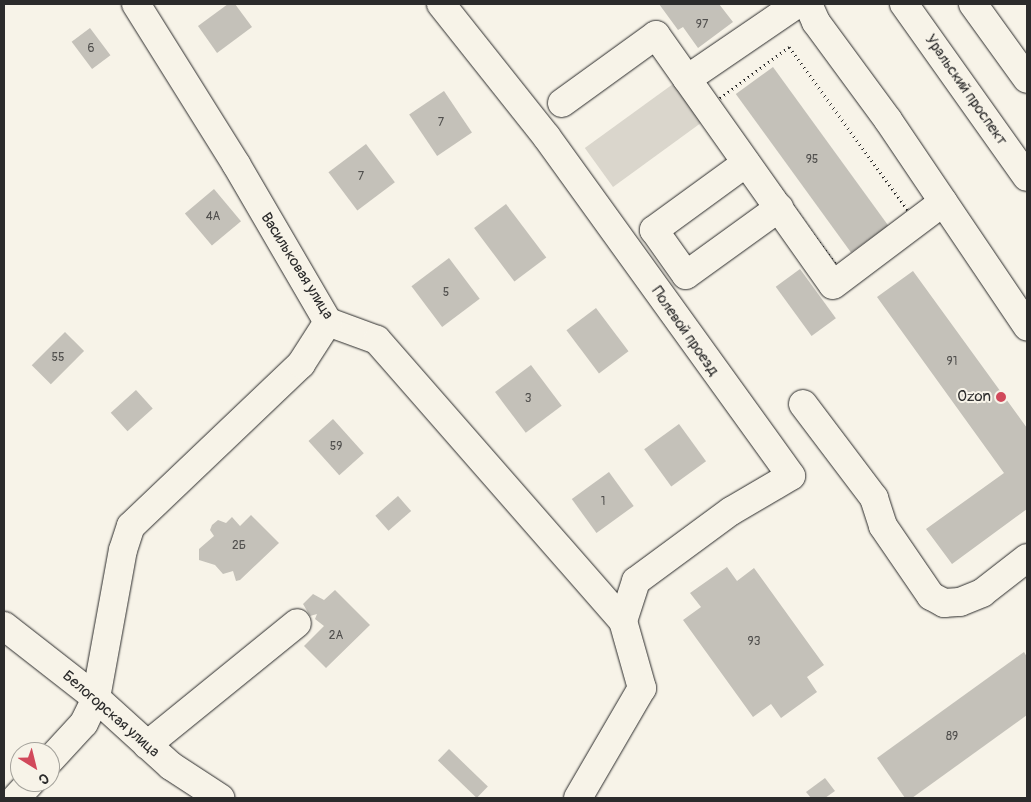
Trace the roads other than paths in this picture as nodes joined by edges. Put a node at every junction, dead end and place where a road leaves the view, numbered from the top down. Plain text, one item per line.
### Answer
1 (136, 4) edge
2 (441, 4) edge
3 (797, 4) edge
4 (808, 4) edge
5 (904, 4) edge
6 (973, 4) edge
7 (687, 79) junction
8 (1027, 79) edge
9 (562, 103) dead end
10 (746, 163) junction
11 (1027, 177) edge
12 (943, 202) junction
13 (779, 208) junction
14 (328, 322) junction
15 (1027, 326) edge
16 (803, 404) dead end
17 (1027, 558) edge
18 (623, 621) junction
19 (297, 623) dead end
20 (4, 626) edge
21 (96, 698) junction
22 (147, 745) junction
23 (60, 749) edge
24 (4, 792) edge
25 (10, 798) edge
26 (220, 798) edge
27 (578, 798) edge

1 - 14 street, Васильковая улица
2 - 18 street, Полевой проезд
3 - 7 street
4 - 12 street
5 - 11 street, Уральский проспект
6 - 8 street
7 - 9 street
7 - 10 street
10 - 13 street
10 - 13 street
12 - 13 street
12 - 15 street
14 - 18 street, Васильковая улица
14 - 21 street
16 - 17 street
18 - 27 street
19 - 22 street
20 - 21 street, Белогорская улица
21 - 22 street, Белогорская улица
21 - 23 street
22 - 26 street, Белогорская улица
24 - 25 street

